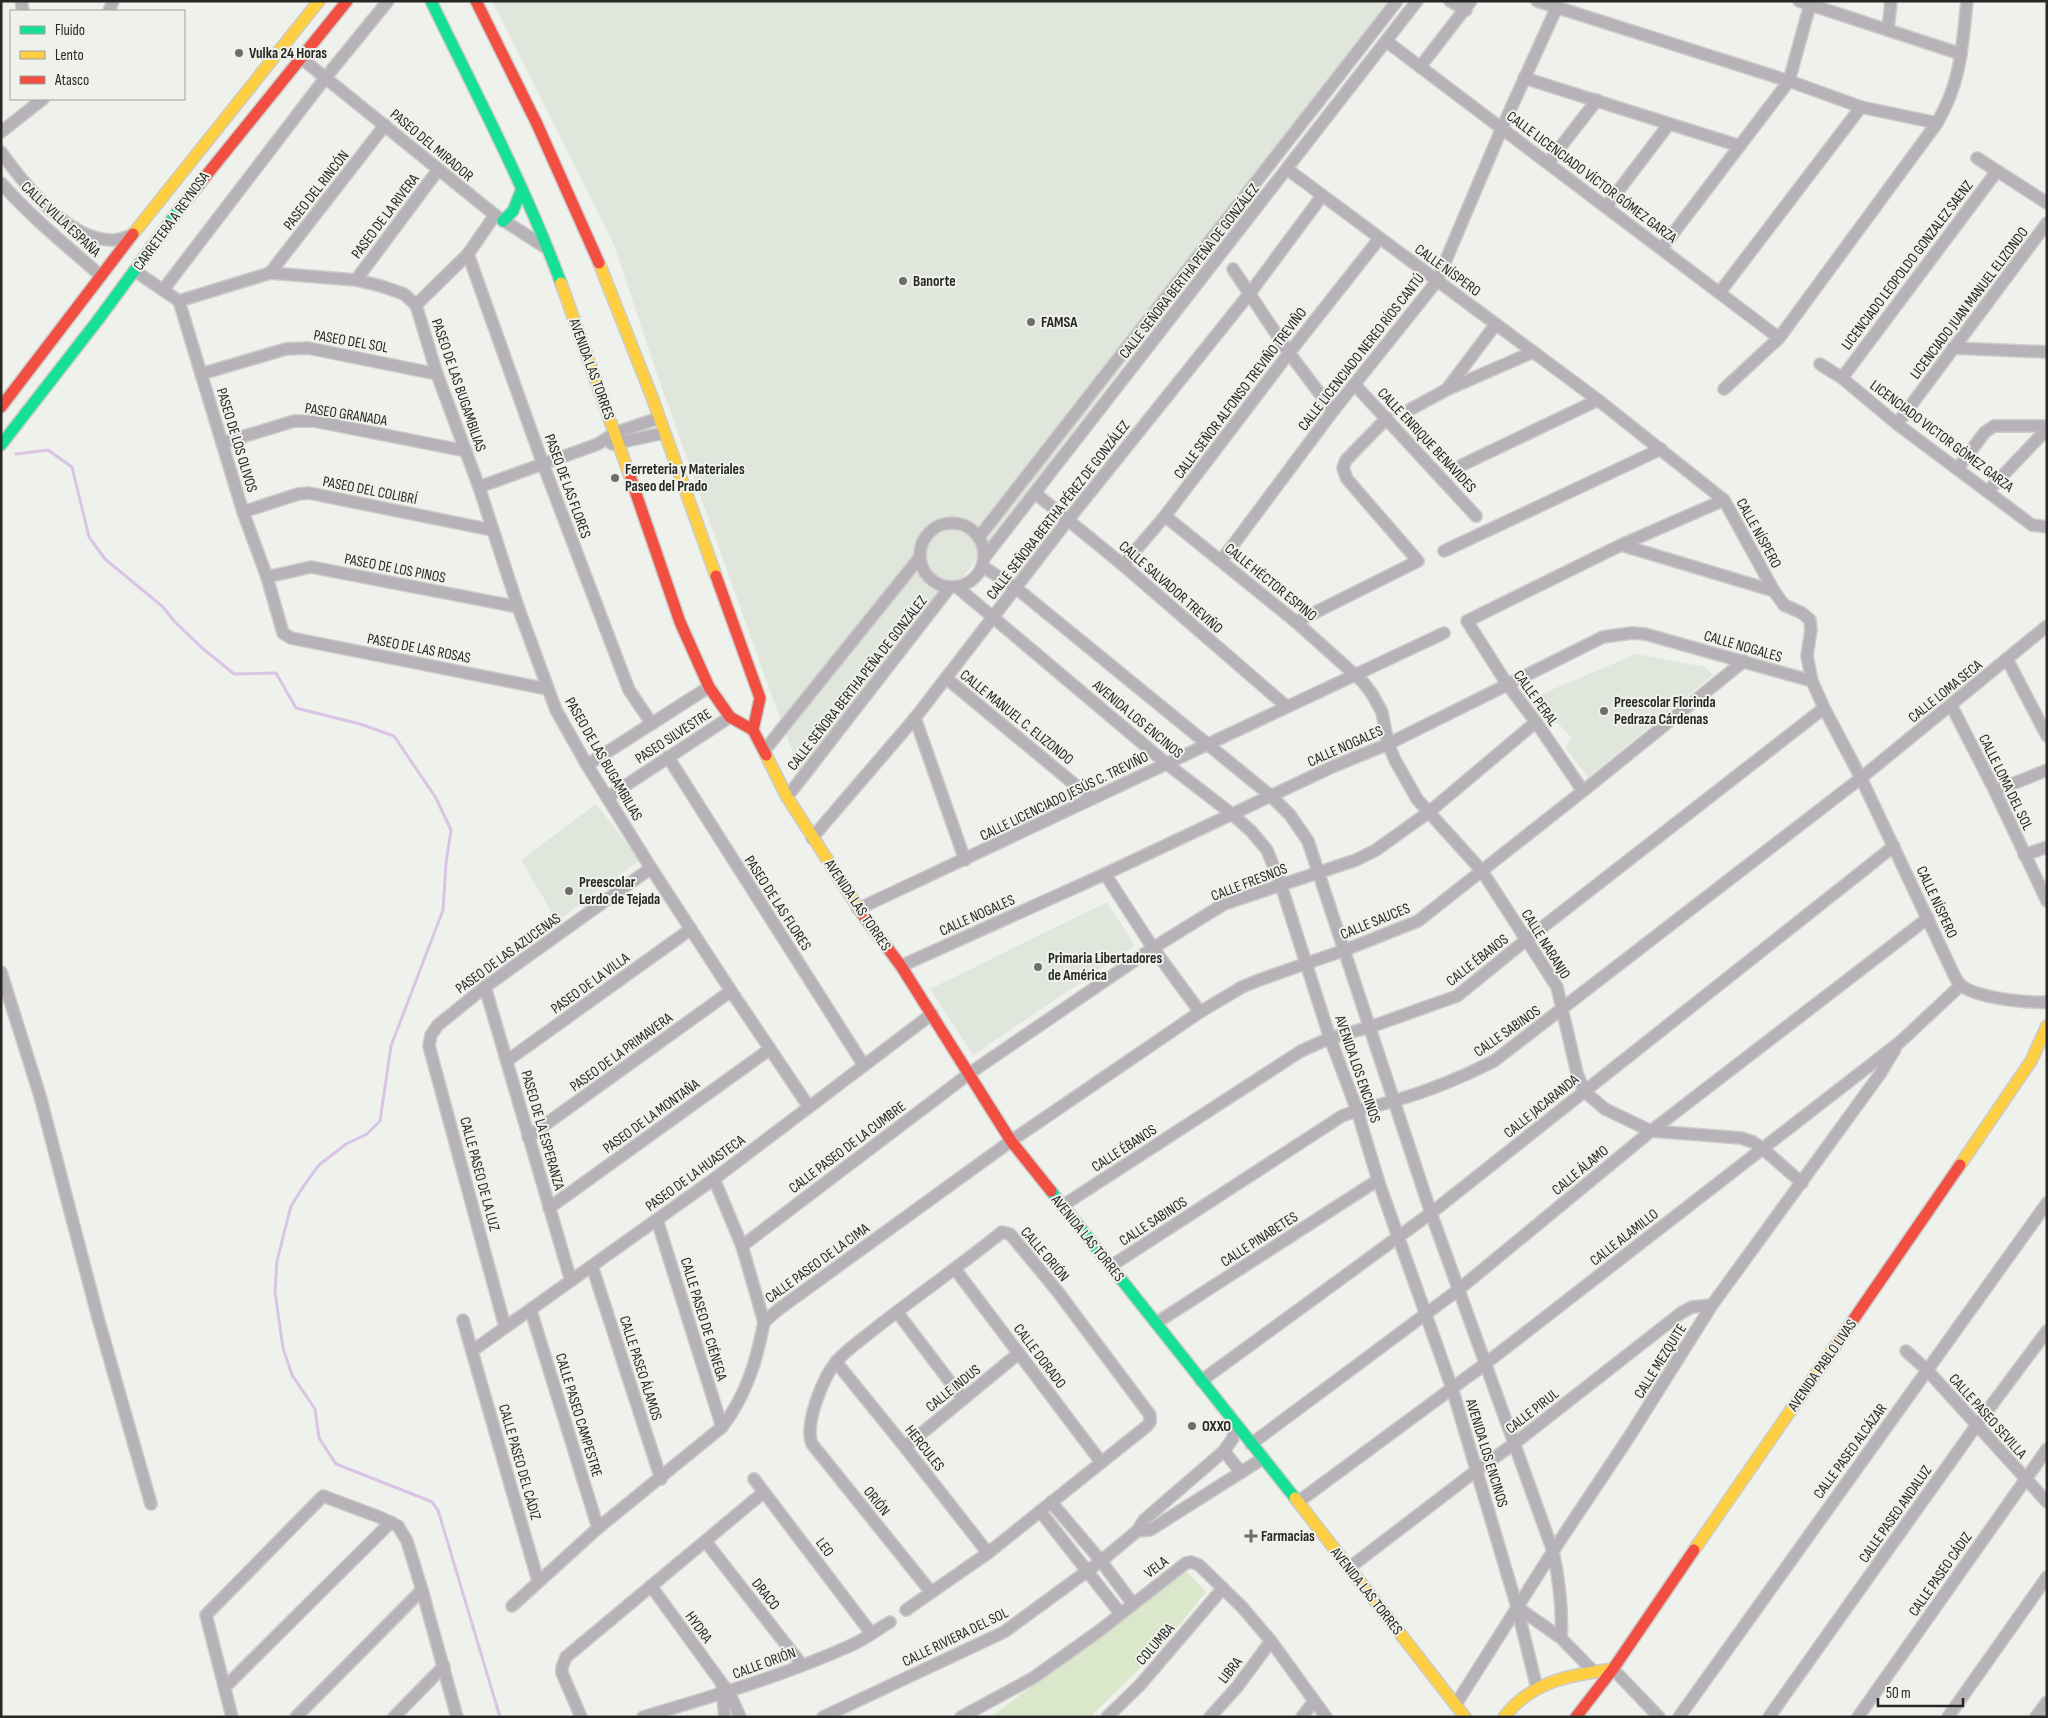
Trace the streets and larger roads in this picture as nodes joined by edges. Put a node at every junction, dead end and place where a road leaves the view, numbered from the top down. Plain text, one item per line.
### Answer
1 (319, 1) edge
2 (347, 1) edge
3 (388, 1) edge
4 (431, 1) edge
5 (476, 1) edge
6 (1397, 1) edge
7 (1417, 1) edge
8 (1450, 1) edge
9 (1537, 1) edge
10 (1891, 1) edge
11 (1967, 1) edge
12 (1807, 2) edge
13 (1469, 6) edge
14 (1556, 8) junction
15 (1888, 30) junction
16 (1386, 42) junction
17 (1961, 54) junction
18 (300, 58) junction
19 (1420, 67) junction
20 (1339, 76) junction
21 (326, 77) junction
22 (1524, 78) junction
23 (1789, 82) junction
24 (1352, 86) junction
25 (42, 100) edge
26 (1597, 100) junction
27 (1861, 107) junction
28 (1937, 123) junction
29 (1669, 124) junction
30 (385, 125) junction
31 (1502, 128) junction
32 (1, 132) edge
33 (1740, 146) junction
34 (1, 152) edge
35 (1977, 158) dead end
36 (1548, 163) junction
37 (1287, 169) junction
38 (438, 170) junction
39 (1997, 171) junction
40 (1, 183) edge
41 (195, 188) junction
42 (521, 191) junction
43 (1322, 196) junction
44 (2047, 203) edge
45 (1606, 207) junction
46 (499, 218) junction
47 (2047, 223) edge
48 (132, 235) junction
49 (1380, 239) junction
50 (1662, 248) junction
51 (548, 249) junction
52 (468, 254) junction
53 (1233, 269) dead end
54 (135, 271) junction
55 (270, 273) junction
56 (101, 276) junction
57 (356, 280) junction
58 (1437, 281) junction
59 (163, 290) junction
60 (1720, 292) junction
61 (1250, 293) junction
62 (179, 300) junction
63 (416, 305) junction
64 (1496, 324) junction
65 (1779, 338) junction
66 (1953, 348) junction
67 (1533, 352) junction
68 (2047, 352) edge
69 (1289, 353) junction
70 (1820, 364) dead end
71 (201, 374) junction
72 (437, 374) junction
73 (1842, 378) junction
74 (1356, 385) junction
75 (1724, 389) dead end
76 (1446, 390) junction
77 (1598, 400) junction
78 (1, 407) edge
79 (1410, 409) dead end
80 (1333, 411) junction
81 (659, 418) junction
82 (1386, 418) junction
83 (1897, 424) junction
84 (2047, 428) edge
85 (664, 433) junction
86 (617, 438) junction
87 (222, 443) junction
88 (1, 446) edge
89 (1661, 448) junction
90 (466, 451) junction
91 (543, 464) junction
92 (1462, 465) dead end
93 (1958, 468) junction
94 (479, 488) junction
95 (1988, 491) junction
96 (1035, 493) junction
97 (1724, 500) junction
98 (243, 512) junction
99 (1165, 516) junction
100 (1476, 516) dead end
101 (1068, 520) junction
102 (2047, 527) edge
103 (492, 530) junction
104 (979, 537) junction
105 (1621, 545) junction
106 (1444, 551) dead end
107 (920, 558) junction
108 (1221, 560) junction
109 (983, 562) junction
110 (1122, 565) junction
111 (267, 577) junction
112 (954, 587) junction
113 (1016, 588) junction
114 (1774, 592) junction
115 (518, 608) junction
116 (993, 616) junction
117 (1296, 622) junction
118 (2047, 626) edge
119 (1444, 633) dead end
120 (286, 636) joint
121 (2007, 659) junction
122 (1744, 662) junction
123 (1355, 674) junction
124 (946, 678) junction
125 (1812, 681) junction
126 (1507, 684) junction
127 (709, 687) junction
128 (547, 688) junction
129 (1951, 705) junction
130 (1286, 706) junction
131 (1824, 708) junction
132 (730, 717) junction
133 (915, 718) junction
134 (1536, 722) junction
135 (652, 724) junction
136 (753, 730) junction
137 (2047, 736) edge
138 (1207, 744) junction
139 (1388, 744) junction
140 (764, 751) junction
141 (668, 757) junction
142 (1167, 764) junction
143 (587, 766) junction
144 (2047, 770) edge
145 (1861, 778) junction
146 (1583, 791) junction
147 (1995, 791) junction
148 (1271, 796) junction
149 (608, 797) junction
150 (787, 797) junction
151 (1091, 798) junction
152 (1429, 812) junction
153 (1232, 814) junction
154 (812, 838) junction
155 (1894, 846) junction
156 (2047, 847) edge
157 (2024, 855) junction
158 (965, 860) junction
159 (651, 868) junction
160 (1320, 871) junction
161 (1482, 871) junction
162 (1105, 874) junction
163 (1281, 885) junction
164 (2047, 900) edge
165 (858, 909) junction
166 (1928, 918) junction
167 (691, 930) junction
168 (1526, 940) junction
169 (1154, 948) junction
170 (1345, 950) junction
171 (1307, 962) junction
172 (901, 966) junction
173 (1, 972) edge
174 (1961, 985) junction
175 (485, 987) junction
176 (731, 991) junction
177 (2047, 1002) edge
178 (1563, 1010) junction
179 (1200, 1012) junction
180 (932, 1014) junction
181 (2047, 1026) edge
182 (1370, 1027) junction
183 (434, 1030) joint
184 (1330, 1038) junction
185 (1900, 1042) junction
186 (770, 1049) junction
187 (2047, 1057) edge
188 (508, 1060) junction
189 (2031, 1061) junction
190 (864, 1064) junction
191 (970, 1073) junction
192 (1584, 1091) junction
193 (1395, 1100) junction
194 (809, 1107) junction
195 (1357, 1110) junction
196 (1650, 1131) junction
197 (528, 1137) junction
198 (1011, 1141) junction
199 (1762, 1148) junction
200 (714, 1179) junction
201 (1378, 1180) junction
202 (1802, 1183) junction
203 (2047, 1203) edge
204 (1062, 1206) junction
205 (549, 1208) junction
206 (1431, 1213) junction
207 (657, 1220) junction
208 (1399, 1237) junction
209 (742, 1246) junction
210 (592, 1266) junction
211 (1111, 1266) junction
212 (956, 1269) junction
213 (571, 1281) junction
214 (1458, 1290) junction
215 (1712, 1306) junction
216 (531, 1311) junction
217 (897, 1312) junction
218 (1426, 1313) junction
219 (463, 1320) dead end
220 (764, 1322) junction
221 (1156, 1323) junction
222 (505, 1327) junction
223 (2047, 1331) edge
224 (1906, 1351) dead end
225 (472, 1352) junction
226 (1019, 1353) junction
227 (836, 1362) junction
228 (1485, 1364) junction
229 (1927, 1370) junction
230 (1201, 1381) junction
231 (1452, 1388) junction
232 (963, 1399) junction
233 (810, 1424) joint
234 (1235, 1425) junction
235 (1976, 1426) junction
236 (722, 1428) junction
237 (1516, 1443) junction
238 (1251, 1444) junction
239 (905, 1447) junction
240 (2047, 1449) edge
241 (1224, 1451) junction
242 (1262, 1458) junction
243 (1101, 1462) junction
244 (1477, 1470) junction
245 (1240, 1471) junction
246 (661, 1479) junction
247 (754, 1479) dead end
248 (2026, 1480) junction
249 (1187, 1483) junction
250 (764, 1492) junction
251 (1198, 1499) junction
252 (1051, 1502) junction
253 (1298, 1502) junction
254 (2047, 1502) edge
255 (150, 1504) dead end
256 (1040, 1511) junction
257 (391, 1522) junction
258 (598, 1528) junction
259 (1074, 1529) junction
260 (1137, 1531) junction
261 (1062, 1539) junction
262 (706, 1542) junction
263 (1553, 1551) junction
264 (988, 1553) junction
265 (1101, 1561) junction
266 (1349, 1568) junction
267 (1088, 1571) junction
268 (2047, 1577) edge
269 (538, 1581) junction
270 (651, 1586) junction
271 (1223, 1588) junction
272 (422, 1590) junction
273 (931, 1592) junction
274 (1133, 1604) junction
275 (512, 1606) dead end
276 (1517, 1606) junction
277 (906, 1610) dead end
278 (1120, 1613) junction
279 (890, 1622) dead end
280 (871, 1633) junction
281 (1561, 1638) junction
282 (1271, 1641) junction
283 (802, 1665) junction
284 (444, 1666) junction
285 (1613, 1669) junction
286 (1593, 1671) junction
287 (225, 1687) junction
288 (1537, 1688) junction
289 (725, 1690) junction
290 (1314, 1701) junction
291 (2047, 1702) edge
292 (1456, 1704) junction
293 (968, 1715) edge
294 (1506, 1715) edge
295 (232, 1717) edge
296 (296, 1717) edge
297 (394, 1717) edge
298 (457, 1717) edge
299 (581, 1717) edge
300 (643, 1717) edge
301 (725, 1717) edge
302 (740, 1717) edge
303 (823, 1717) edge
304 (1107, 1717) edge
305 (1210, 1717) edge
306 (1302, 1717) edge
307 (1326, 1717) edge
308 (1465, 1717) edge
309 (1576, 1717) edge
310 (1659, 1717) edge
311 (1679, 1717) edge
312 (1769, 1717) edge
313 (1858, 1717) edge
314 (1948, 1717) edge
315 (2036, 1717) edge

1 - 48 street, CARRETERA A REYNOSA
2 - 18 street, CARRETERA A REYNOSA
3 - 21 street
4 - 42 street, AVENIDA LAS TORRES
5 - 81 street
6 - 20 street, CALLE SEÑORA BERTHA PEÑA DE GONZÁLEZ
7 - 16 street, CALLE SEÑORA BERTHA PEÑA DE GONZÁLEZ
8 - 13 street
9 - 14 street
10 - 15 street
11 - 17 street
12 - 15 street
12 - 23 street
13 - 19 street
14 - 22 street, CALLE LICENCIADO NEREO RÍOS CANTÚ
14 - 23 street
15 - 17 street
16 - 19 street, CALLE LICENCIADO VÍCTOR GÓMEZ GARZA
16 - 24 street, CALLE SEÑORA BERTHA PEÑA DE GONZÁLEZ
17 - 28 street
18 - 21 street, PASEO DEL MIRADOR
18 - 41 street, CARRETERA A REYNOSA
19 - 31 street, CALLE LICENCIADO VÍCTOR GÓMEZ GARZA
20 - 24 street
20 - 104 street, CALLE SEÑORA BERTHA PEÑA DE GONZÁLEZ
21 - 30 street, PASEO DEL MIRADOR
21 - 59 street
22 - 26 street
22 - 31 street, CALLE LICENCIADO NEREO RÍOS CANTÚ
23 - 27 street
23 - 33 street
24 - 37 street, CALLE SEÑORA BERTHA PEÑA DE GONZÁLEZ
25 - 32 street
26 - 29 street
26 - 36 street
27 - 28 street
27 - 60 street
28 - 65 street
29 - 33 street
29 - 45 street
30 - 38 street, PASEO DEL MIRADOR
30 - 55 street, PASEO DEL RINCÓN
31 - 36 street, CALLE LICENCIADO VÍCTOR GÓMEZ GARZA
31 - 58 street, CALLE LICENCIADO NEREO RÍOS CANTÚ
33 - 50 street
34 - 48 street, CALLE VILLA ESPAÑA
35 - 39 street
36 - 45 street, CALLE LICENCIADO VÍCTOR GÓMEZ GARZA
37 - 43 street, CALLE NÍSPERO
37 - 96 street, CALLE SEÑORA BERTHA PEÑA DE GONZÁLEZ
38 - 46 street, PASEO DEL MIRADOR
38 - 57 street, PASEO DE LA RIVERA
39 - 44 street
39 - 73 street, LICENCIADO LEOPOLDO GONZALEZ SAENZ
40 - 56 street, CALLE VILLA ESPAÑA
41 - 54 street, CARRETERA A REYNOSA
41 - 56 street
42 - 46 street
42 - 51 street, AVENIDA LAS TORRES
43 - 49 street, CALLE NÍSPERO
43 - 61 street, CALLE SEÑORA BERTHA PÉREZ DE GONZÁLEZ
45 - 50 street, CALLE LICENCIADO VÍCTOR GÓMEZ GARZA
46 - 51 street, PASEO DEL MIRADOR
46 - 52 street
47 - 66 street, LICENCIADO JUAN MANUEL ELIZONDO
48 - 56 street, CARRETERA A REYNOSA
49 - 58 street, CALLE NÍSPERO
49 - 69 street, CALLE SEÑOR ALFONSO TREVIÑO TREVIÑO
50 - 60 street, CALLE LICENCIADO VÍCTOR GÓMEZ GARZA
51 - 86 street, AVENIDA LAS TORRES
52 - 63 street
52 - 91 street, PASEO DE LAS FLORES
53 - 61 street
54 - 59 street
54 - 88 street, CARRETERA A REYNOSA
55 - 57 street
55 - 62 street
56 - 78 street, CARRETERA A REYNOSA
57 - 63 street
58 - 64 street, CALLE NÍSPERO
58 - 74 street, CALLE LICENCIADO NEREO RÍOS CANTÚ
59 - 62 street
60 - 65 street, CALLE LICENCIADO VÍCTOR GÓMEZ GARZA
61 - 69 street
61 - 101 street, CALLE SEÑORA BERTHA PÉREZ DE GONZÁLEZ
62 - 71 street, PASEO DE LOS OLIVOS
63 - 72 street, PASEO DE LAS BUGAMBILIAS
64 - 67 street, CALLE NÍSPERO
64 - 76 street
65 - 75 street
66 - 68 street
66 - 83 street, LICENCIADO JUAN MANUEL ELIZONDO
67 - 76 street
67 - 77 street, CALLE NÍSPERO
69 - 80 street
69 - 99 street, CALLE SEÑOR ALFONSO TREVIÑO TREVIÑO
70 - 73 street, LICENCIADO VICTOR GÓMEZ GARZA
71 - 72 street, PASEO DEL SOL
71 - 87 street, PASEO DE LOS OLIVOS
72 - 90 street, PASEO DE LAS BUGAMBILIAS
73 - 83 street, LICENCIADO VICTOR GÓMEZ GARZA
74 - 80 street, CALLE LICENCIADO NEREO RÍOS CANTÚ
74 - 82 street, CALLE ENRIQUE BENAVIDES
76 - 79 street
77 - 89 street, CALLE NÍSPERO
77 - 92 street
80 - 108 street, CALLE LICENCIADO NEREO RÍOS CANTÚ
81 - 85 street
81 - 86 street
82 - 100 street, CALLE ENRIQUE BENAVIDES
82 - 117 street
83 - 93 street, LICENCIADO VICTOR GÓMEZ GARZA
84 - 93 street
84 - 95 street
85 - 86 street
85 - 136 street
86 - 91 street
86 - 127 street, AVENIDA LAS TORRES
87 - 90 street, PASEO GRANADA
87 - 98 street, PASEO DE LOS OLIVOS
89 - 97 street, CALLE NÍSPERO
89 - 106 street
90 - 94 street, PASEO DE LAS BUGAMBILIAS
91 - 94 street
91 - 135 street, PASEO DE LAS FLORES
93 - 95 street, LICENCIADO VICTOR GÓMEZ GARZA
94 - 103 street, PASEO DE LAS BUGAMBILIAS
95 - 102 street, LICENCIADO VICTOR GÓMEZ GARZA
96 - 101 street, CALLE SALVADOR TREVIÑO
96 - 109 street, CALLE SEÑORA BERTHA PEÑA DE GONZÁLEZ
97 - 105 street
97 - 114 street, CALLE NÍSPERO
98 - 103 street, PASEO DEL COLIBRÍ
98 - 111 street, PASEO DE LOS OLIVOS
99 - 108 street, CALLE HÉCTOR ESPINO
99 - 110 street, CALLE SEÑOR ALFONSO TREVIÑO TREVIÑO
101 - 110 street, CALLE SALVADOR TREVIÑO
101 - 113 street, CALLE SEÑORA BERTHA PÉREZ DE GONZÁLEZ
103 - 115 street, PASEO DE LAS BUGAMBILIAS
104 - 107 street
104 - 109 street
105 - 114 street
105 - 126 street, CALLE PERAL
107 - 112 street
107 - 140 street, CALLE SEÑORA BERTHA PEÑA DE GONZÁLEZ
108 - 117 street, CALLE HÉCTOR ESPINO
109 - 112 street
109 - 113 street, AVENIDA LOS ENCINOS
110 - 130 street, CALLE SALVADOR TREVIÑO
111 - 115 street, PASEO DE LOS PINOS
111 - 120 street, PASEO DE LOS OLIVOS
112 - 116 street, AVENIDA LOS ENCINOS
112 - 150 street, CALLE SEÑORA BERTHA PEÑA DE GONZÁLEZ
113 - 116 street, CALLE SEÑORA BERTHA PÉREZ DE GONZÁLEZ
113 - 138 street, AVENIDA LOS ENCINOS
114 - 125 street, CALLE NÍSPERO
115 - 128 street, PASEO DE LAS BUGAMBILIAS
116 - 124 street, CALLE SEÑORA BERTHA PÉREZ DE GONZÁLEZ
116 - 142 street, AVENIDA LOS ENCINOS
117 - 123 street, CALLE HÉCTOR ESPINO
118 - 121 street, CALLE LOMA SECA
119 - 123 street, CALLE LICENCIADO JESÚS C. TREVIÑO
120 - 128 street, PASEO DE LAS ROSAS
121 - 129 street, CALLE LOMA SECA
121 - 137 street
122 - 125 street, CALLE NOGALES
122 - 126 street, CALLE NOGALES
122 - 146 street, CALLE SAUCES
123 - 130 street, CALLE LICENCIADO JESÚS C. TREVIÑO
123 - 139 street, CALLE NARANJO
124 - 133 street, CALLE SEÑORA BERTHA PÉREZ DE GONZÁLEZ
124 - 151 street, CALLE MANUEL C. ELIZONDO
125 - 131 street, CALLE NÍSPERO
126 - 134 street, CALLE PERAL
126 - 139 street, CALLE NOGALES
127 - 132 street, AVENIDA LAS TORRES
127 - 135 street, PASEO SILVESTRE
128 - 143 street, PASEO DE LAS BUGAMBILIAS
129 - 145 street, CALLE LOMA SECA
129 - 147 street, CALLE LOMA DEL SOL
130 - 138 street, CALLE LICENCIADO JESÚS C. TREVIÑO
131 - 145 street, CALLE NÍSPERO
131 - 168 street, CALLE ÉBANOS
132 - 136 street, AVENIDA LAS TORRES
132 - 141 street, PASEO SILVESTRE
133 - 154 street, CALLE SEÑORA BERTHA PÉREZ DE GONZÁLEZ
133 - 158 street
134 - 146 street, CALLE PERAL
134 - 152 street, CALLE FRESNOS
135 - 143 street, PASEO SILVESTRE
136 - 140 street, AVENIDA LAS TORRES
138 - 142 street, CALLE LICENCIADO JESÚS C. TREVIÑO
138 - 148 street, AVENIDA LOS ENCINOS
139 - 148 street, CALLE NOGALES
139 - 152 street, CALLE NARANJO
140 - 150 street, AVENIDA LAS TORRES
141 - 149 street, PASEO SILVESTRE
141 - 190 street, PASEO DE LAS FLORES
142 - 151 street, CALLE LICENCIADO JESÚS C. TREVIÑO
142 - 153 street, AVENIDA LOS ENCINOS
143 - 149 street, PASEO DE LAS BUGAMBILIAS
144 - 147 street
145 - 155 street, CALLE NÍSPERO
145 - 178 street, CALLE SABINOS
146 - 161 street, CALLE SAUCES
147 - 157 street, CALLE LOMA DEL SOL
148 - 153 street, CALLE NOGALES
148 - 160 street, AVENIDA LOS ENCINOS
149 - 159 street, PASEO DE LAS BUGAMBILIAS
150 - 154 street, AVENIDA LAS TORRES
151 - 158 street, CALLE LICENCIADO JESÚS C. TREVIÑO
152 - 160 street, CALLE FRESNOS
152 - 161 street, CALLE NARANJO
153 - 162 street, CALLE NOGALES
153 - 163 street, AVENIDA LOS ENCINOS
154 - 165 street, AVENIDA LAS TORRES
155 - 166 street, CALLE NÍSPERO
155 - 192 street, CALLE JACARANDA
156 - 157 street
157 - 164 street, CALLE LOMA DEL SOL
158 - 165 street, CALLE LICENCIADO JESÚS C. TREVIÑO
159 - 167 street, PASEO DE LAS BUGAMBILIAS
159 - 175 street, PASEO DE LAS AZUCENAS
160 - 163 street, CALLE FRESNOS
160 - 170 street, AVENIDA LOS ENCINOS
161 - 168 street, CALLE NARANJO
161 - 170 street, CALLE SAUCES
162 - 169 street
162 - 172 street, CALLE NOGALES
163 - 169 street, CALLE FRESNOS
163 - 171 street, AVENIDA LOS ENCINOS
165 - 172 street, AVENIDA LAS TORRES
166 - 174 street, CALLE NÍSPERO
166 - 196 street, CALLE ÁLAMO
167 - 176 street, PASEO DE LAS BUGAMBILIAS
167 - 188 street, PASEO DE LA VILLA
168 - 178 street, CALLE NARANJO
168 - 182 street, CALLE ÉBANOS
169 - 179 street
169 - 191 street, CALLE FRESNOS
170 - 171 street, CALLE SAUCES
170 - 182 street, AVENIDA LOS ENCINOS
171 - 179 street, CALLE SAUCES
171 - 184 street, AVENIDA LOS ENCINOS
172 - 180 street, AVENIDA LAS TORRES
173 - 255 street
174 - 177 street
174 - 185 street, CALLE ALAMILLO
175 - 183 street, PASEO DE LAS AZUCENAS
175 - 188 street, PASEO DE LA ESPERANZA
176 - 186 street, PASEO DE LAS BUGAMBILIAS
176 - 197 street, PASEO DE LA PRIMAVERA
178 - 192 street, CALLE NARANJO
178 - 193 street, CALLE SABINOS
179 - 198 street, CALLE SAUCES
180 - 190 street, PASEO DE LA HUASTECA
180 - 191 street, AVENIDA LAS TORRES
181 - 189 street, AVENIDA PABLO LIVAS
182 - 184 street, CALLE ÉBANOS
182 - 193 street, AVENIDA LOS ENCINOS
183 - 222 street, CALLE PASEO DE LA LUZ
184 - 195 street, AVENIDA LOS ENCINOS
184 - 204 street, CALLE ÉBANOS
185 - 199 street, CALLE ALAMILLO
185 - 202 street, CALLE MEZQUITE
186 - 194 street, PASEO DE LAS BUGAMBILIAS
186 - 205 street, PASEO DE LA MONTAÑA
187 - 189 street
188 - 197 street, PASEO DE LA ESPERANZA
189 - 285 street, AVENIDA PABLO LIVAS
190 - 194 street, PASEO DE LA HUASTECA
191 - 198 street, AVENIDA LAS TORRES
191 - 209 street, CALLE PASEO DE LA CUMBRE
192 - 196 street
192 - 206 street, CALLE JACARANDA
193 - 195 street, CALLE SABINOS
193 - 206 street, AVENIDA LOS ENCINOS
194 - 200 street, PASEO DE LA HUASTECA
195 - 201 street, AVENIDA LOS ENCINOS
195 - 211 street, CALLE SABINOS
196 - 199 street
196 - 214 street, CALLE ÁLAMO
197 - 205 street, PASEO DE LA ESPERANZA
198 - 204 street, AVENIDA LAS TORRES
198 - 220 street, CALLE PASEO DE LA CIMA
199 - 202 street
199 - 228 street, CALLE ALAMILLO
200 - 207 street, PASEO DE LA HUASTECA
200 - 209 street
201 - 208 street, AVENIDA LOS ENCINOS
201 - 221 street, CALLE PINABETES
202 - 215 street, CALLE MEZQUITE
203 - 229 street, CALLE PASEO ALCÁZAR
204 - 211 street, AVENIDA LAS TORRES
205 - 213 street, PASEO DE LA ESPERANZA
206 - 208 street, CALLE JACARANDA
206 - 214 street, AVENIDA LOS ENCINOS
207 - 210 street, PASEO DE LA HUASTECA
207 - 236 street, CALLE PASEO DE CIÉNEGA
208 - 218 street, AVENIDA LOS ENCINOS
208 - 230 street, CALLE JACARANDA
209 - 220 street
210 - 213 street, PASEO DE LA HUASTECA
210 - 246 street, CALLE PASEO ÁLAMOS
211 - 221 street, AVENIDA LAS TORRES
212 - 217 street, CALLE ORIÓN
212 - 226 street, CALLE DORADO
212 - 243 street, CALLE ORIÓN
213 - 216 street, PASEO DE LA HUASTECA
214 - 218 street, CALLE ÁLAMO
214 - 228 street, AVENIDA LOS ENCINOS
215 - 237 street, CALLE PIRUL
215 - 263 street, CALLE MEZQUITE
216 - 222 street, PASEO DE LA HUASTECA
216 - 258 street, CALLE PASEO CAMPESTRE
217 - 227 street, CALLE ORIÓN
217 - 232 street
218 - 231 street, AVENIDA LOS ENCINOS
218 - 238 street, CALLE ÁLAMO
219 - 225 street, CALLE PASEO DEL CÁDIZ
220 - 236 street, CALLE PASEO DE LA CIMA
221 - 230 street, AVENIDA LAS TORRES
222 - 225 street, PASEO DE LA HUASTECA
223 - 235 street, CALLE PASEO ANDALUZ
224 - 229 street, CALLE PASEO SEVILLA
225 - 269 street, CALLE PASEO DEL CÁDIZ
226 - 232 street, CALLE INDUS
226 - 243 street, CALLE DORADO
227 - 233 street, CALLE ORIÓN
227 - 239 street, HERCULES
228 - 231 street, CALLE ALAMILLO
228 - 237 street, AVENIDA LOS ENCINOS
229 - 235 street, CALLE PASEO SEVILLA
229 - 311 street, CALLE PASEO ALCÁZAR
230 - 234 street, AVENIDA LAS TORRES
231 - 244 street, AVENIDA LOS ENCINOS
231 - 253 street, CALLE ALAMILLO
232 - 239 street, CALLE INDUS
233 - 273 street, ORIÓN
234 - 238 street, AVENIDA LAS TORRES
234 - 241 street, CALLE RIVIERA DEL SOL
235 - 248 street, CALLE PASEO SEVILLA
235 - 312 street, CALLE PASEO ANDALUZ
236 - 246 street, CALLE PASEO DE LA CIMA
237 - 244 street, CALLE PIRUL
237 - 263 street, AVENIDA LOS ENCINOS
238 - 242 street, AVENIDA LAS TORRES
239 - 264 street, HERCULES
240 - 248 street, CALLE PASEO CÁDIZ
241 - 245 street
241 - 249 street, CALLE RIVIERA DEL SOL
242 - 245 street, CALLE RIVIERA DEL SOL
242 - 253 street, AVENIDA LAS TORRES
243 - 252 street, CALLE ORIÓN
244 - 266 street, CALLE PIRUL
244 - 276 street, AVENIDA LOS ENCINOS
245 - 251 street, CALLE RIVIERA DEL SOL
246 - 258 street, CALLE PASEO DE LA CIMA
247 - 250 street, LEO
248 - 254 street, CALLE PASEO SEVILLA
248 - 313 street, CALLE PASEO CÁDIZ
249 - 251 street
249 - 260 street, CALLE RIVIERA DEL SOL
250 - 262 street
250 - 280 street, LEO
251 - 260 street, CALLE RIVIERA DEL SOL
252 - 256 street, CALLE ORIÓN
252 - 259 street
253 - 266 street, AVENIDA LAS TORRES
256 - 261 street
256 - 264 street, CALLE ORIÓN
257 - 272 street
257 - 287 street
257 - 287 street
258 - 269 street, CALLE PASEO DE LA CIMA
259 - 261 street
259 - 265 street
260 - 265 street, CALLE RIVIERA DEL SOL
261 - 267 street
262 - 270 street
262 - 283 street, DRACO
263 - 276 street, CALLE MEZQUITE
263 - 281 street, AVENIDA LOS ENCINOS
264 - 273 street, CALLE ORIÓN
265 - 267 street, CALLE RIVIERA DEL SOL
265 - 274 street
266 - 292 street, AVENIDA LAS TORRES
267 - 278 street
267 - 303 street, CALLE RIVIERA DEL SOL
268 - 314 street
269 - 275 street, CALLE PASEO DE LA CIMA
270 - 289 street, HYDRA
270 - 299 street
271 - 274 street, VELA
271 - 282 street, VELA
271 - 304 street, COLUMBA
272 - 284 street
272 - 296 street
273 - 277 street, CALLE ORIÓN
274 - 278 street, VELA
276 - 281 street
276 - 288 street, AVENIDA LOS ENCINOS
276 - 292 street, CALLE MEZQUITE
278 - 293 street, VELA
279 - 280 street, CALLE ORIÓN
280 - 283 street, CALLE ORIÓN
281 - 286 street
282 - 290 street, VELA
282 - 305 street, LIBRA
283 - 289 street, CALLE ORIÓN
284 - 297 street
284 - 298 street
285 - 286 street
285 - 309 street, AVENIDA PABLO LIVAS
285 - 310 street
286 - 288 street
287 - 295 street
288 - 294 street
289 - 300 street, CALLE ORIÓN
289 - 301 street, HYDRA
289 - 302 street, HYDRA
290 - 306 street
290 - 307 street, VELA
291 - 315 street
292 - 308 street, AVENIDA LAS TORRES

